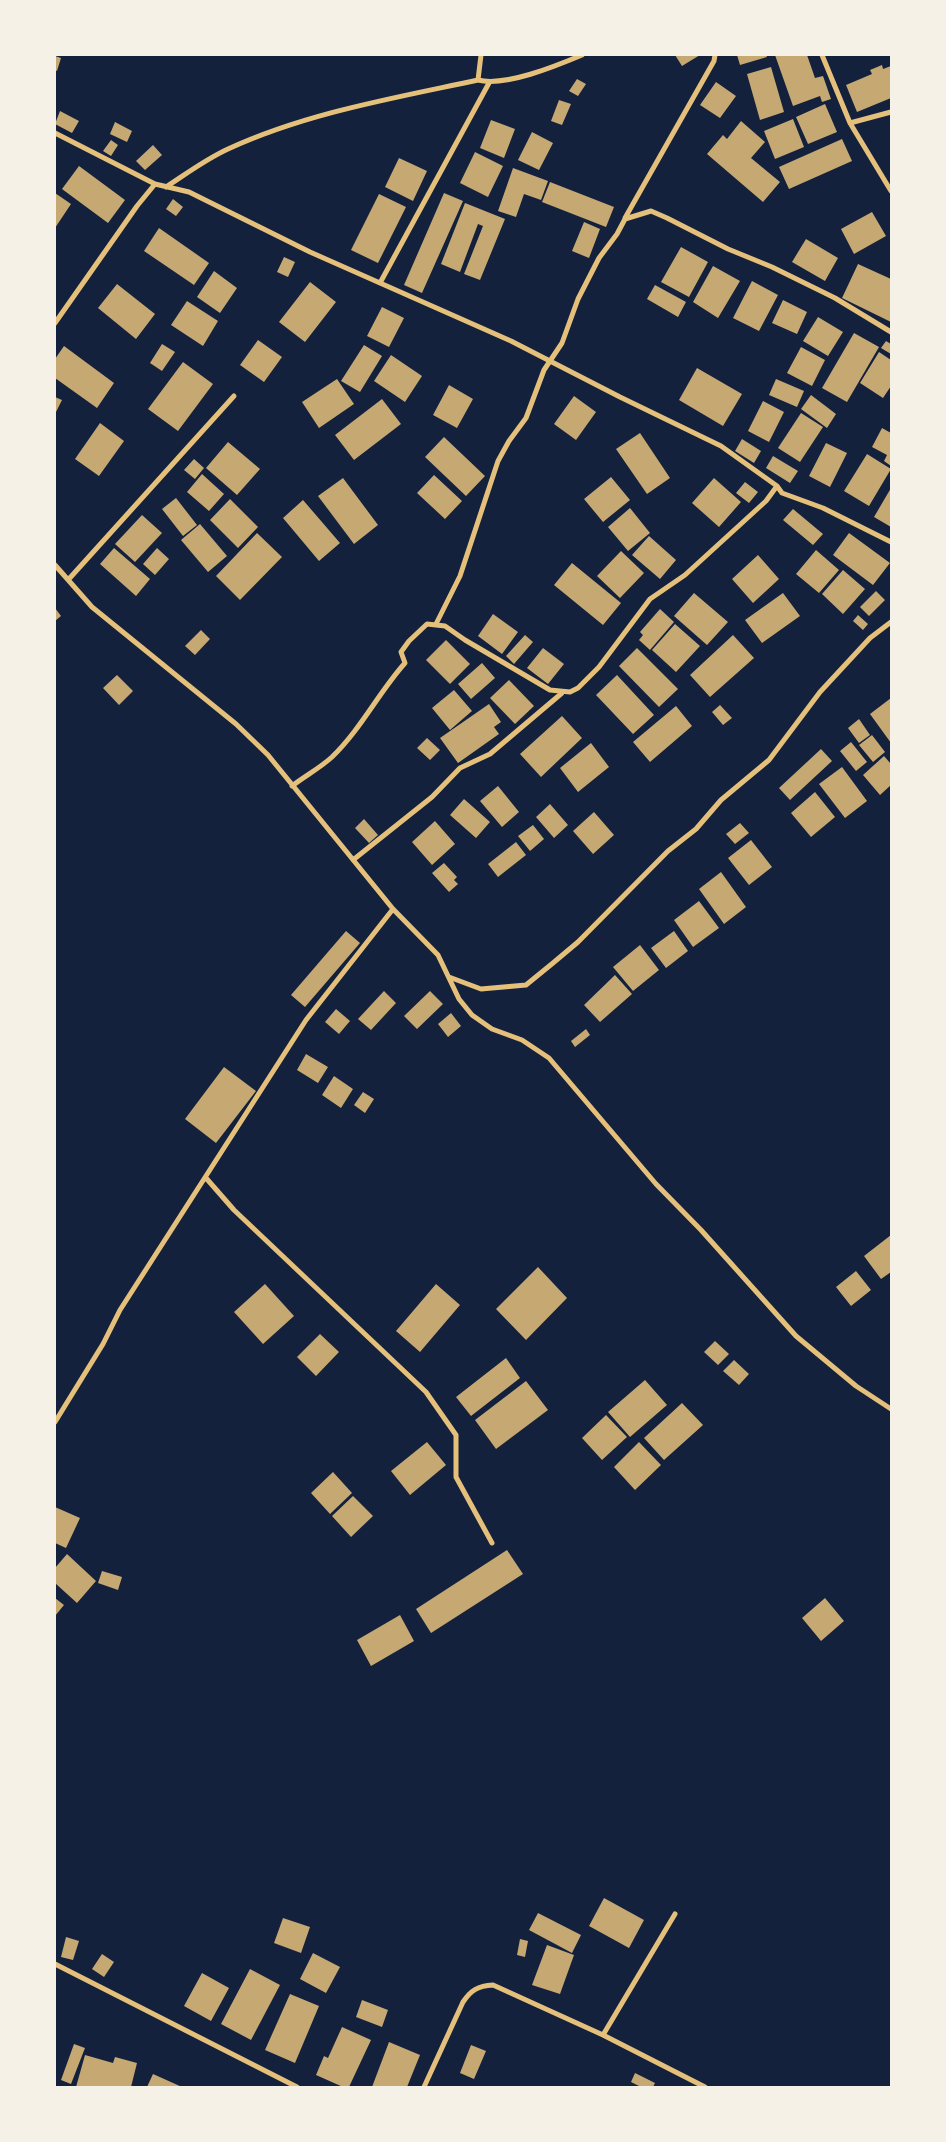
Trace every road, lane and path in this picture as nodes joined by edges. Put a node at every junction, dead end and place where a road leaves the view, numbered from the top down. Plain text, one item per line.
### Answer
1 (481, 55) edge
2 (582, 55) edge
3 (715, 55) edge
4 (822, 55) edge
5 (478, 80) junction
6 (489, 83) junction
7 (891, 112) edge
8 (850, 123) junction
9 (55, 133) edge
10 (155, 184) junction
11 (166, 187) junction
12 (891, 191) edge
13 (625, 219) junction
14 (380, 283) junction
15 (55, 323) edge
16 (891, 332) edge
17 (550, 361) junction
18 (234, 396) dead end
19 (777, 486) junction
20 (891, 542) edge
21 (55, 565) edge
22 (68, 580) junction
23 (891, 622) edge
24 (436, 624) junction
25 (562, 693) junction
26 (292, 786) junction
27 (353, 860) junction
28 (393, 909) junction
29 (449, 977) junction
30 (206, 1178) junction
31 (891, 1409) edge
32 (55, 1422) edge
33 (492, 1543) dead end
34 (675, 1914) dead end
35 (55, 1964) edge
36 (603, 2035) junction
37 (297, 2087) edge
38 (424, 2087) edge
39 (705, 2087) edge

1 - 5 street
2 - 6 street
3 - 13 street
4 - 8 street
5 - 6 street
5 - 11 street
6 - 14 street
7 - 8 street
8 - 12 street
9 - 10 street
10 - 11 street
10 - 15 street
11 - 14 street
13 - 16 street
13 - 17 street
14 - 17 street
17 - 19 street
17 - 24 street
18 - 22 street
19 - 20 street
19 - 25 street
21 - 22 street
22 - 26 street
23 - 29 street
24 - 25 street
24 - 26 street
25 - 27 street
26 - 27 street
27 - 28 street
28 - 29 street
28 - 30 street
29 - 31 street
30 - 32 street
30 - 33 street
34 - 36 street
35 - 37 street
36 - 38 street
36 - 39 street

